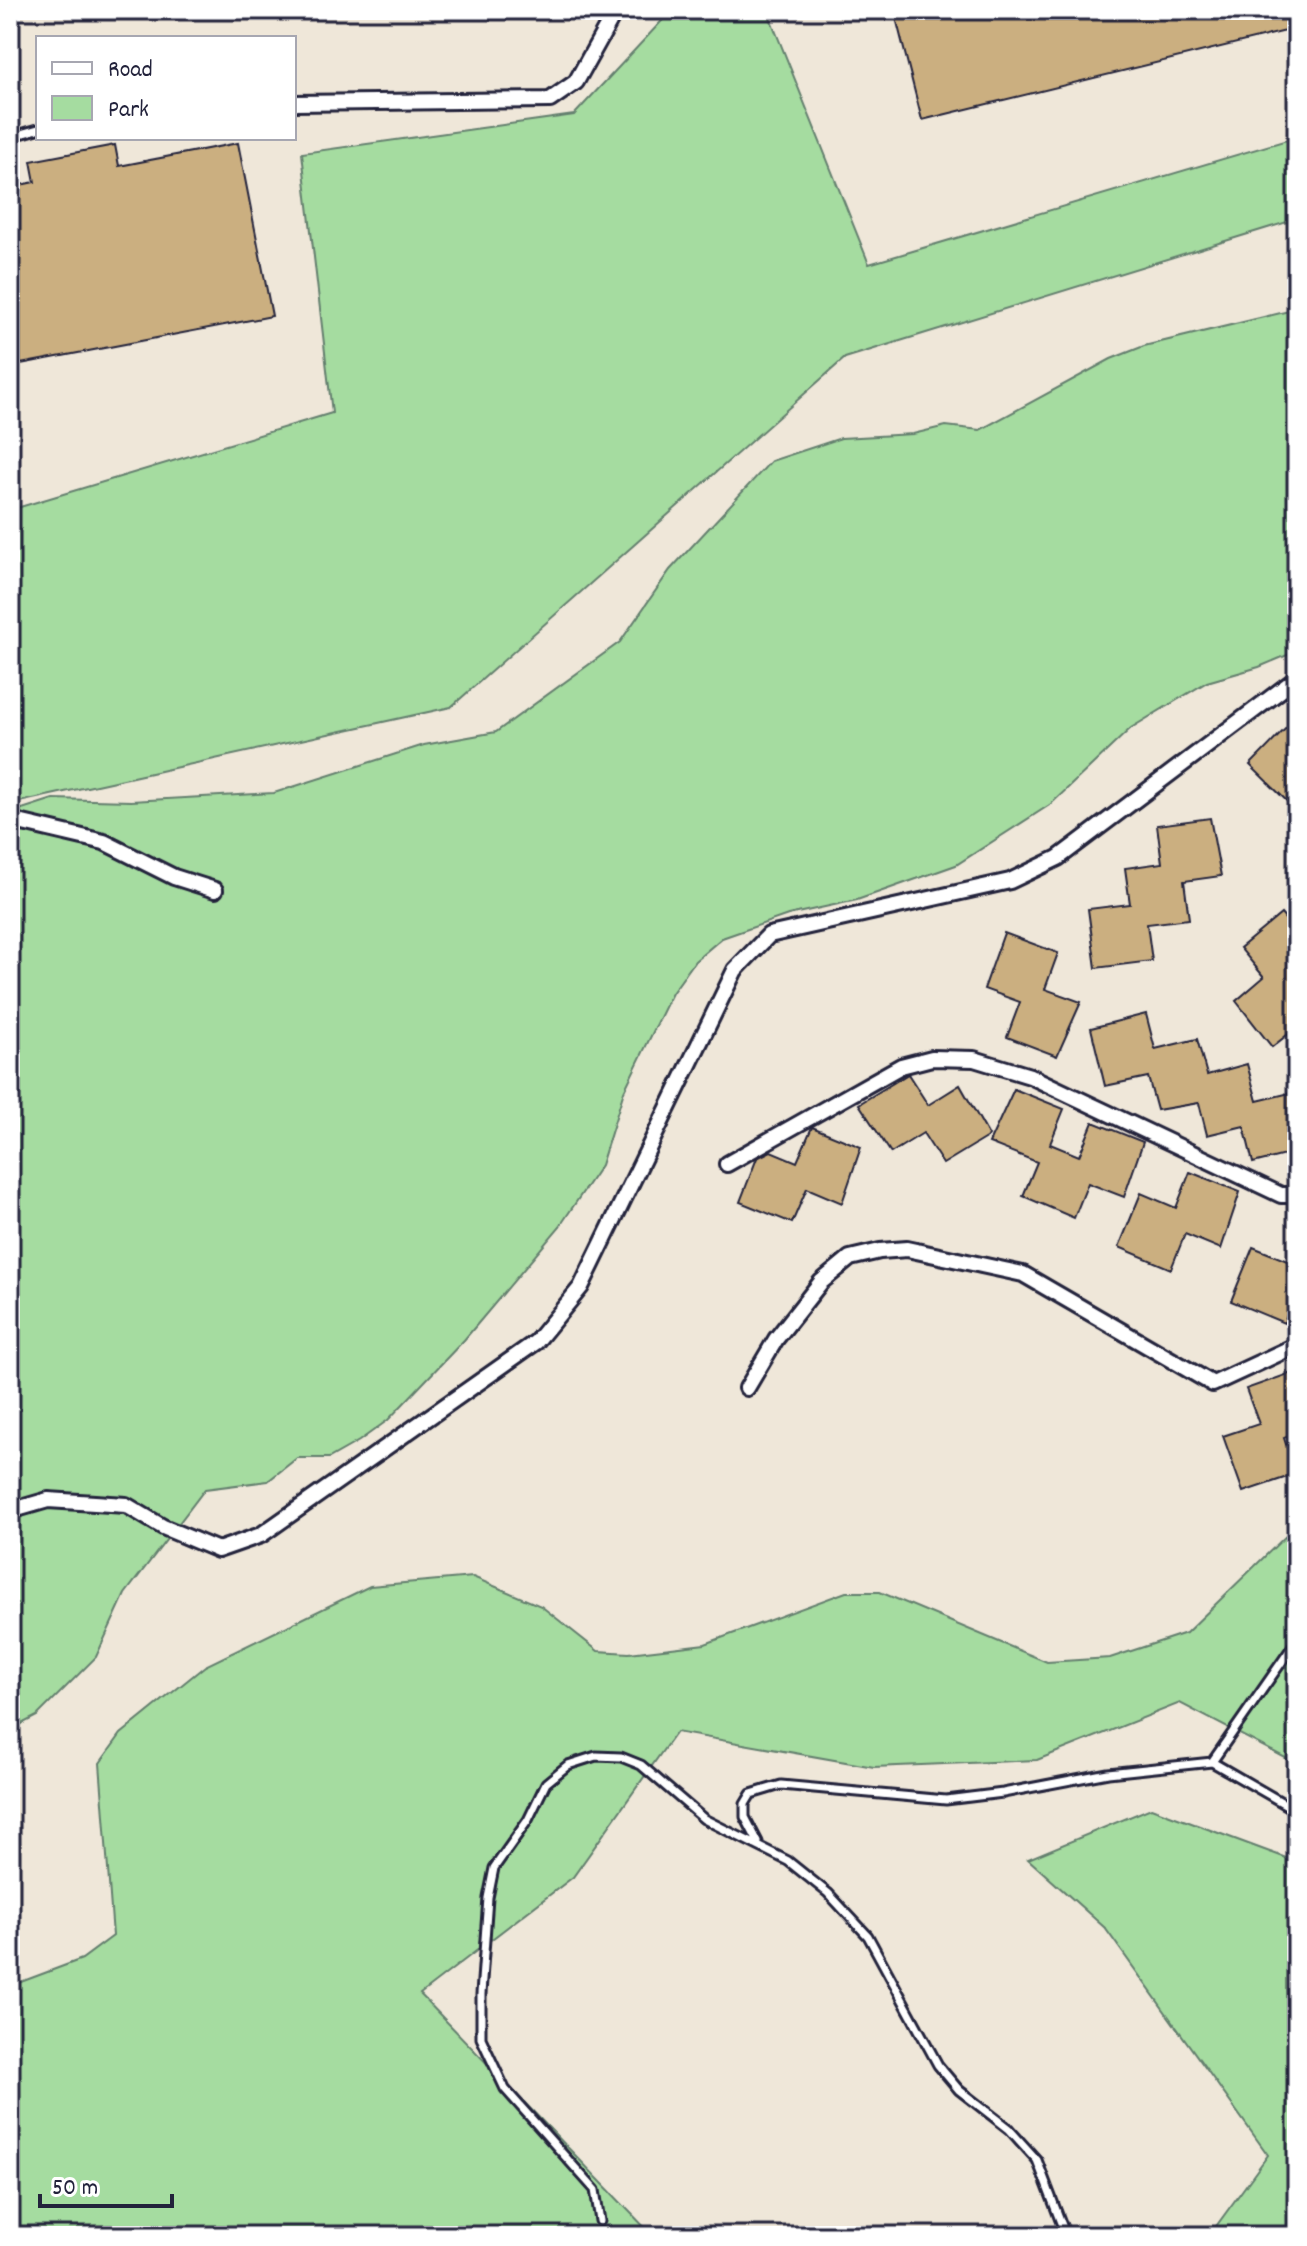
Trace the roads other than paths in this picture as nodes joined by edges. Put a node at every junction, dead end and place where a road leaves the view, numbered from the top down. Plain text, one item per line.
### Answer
1 (616, 10) edge
2 (296, 103) edge
3 (36, 130) edge
4 (10, 137) edge
5 (1297, 678) edge
6 (10, 820) edge
7 (215, 890) dead end
8 (727, 1164) dead end
9 (1297, 1195) edge
10 (1297, 1345) edge
11 (747, 1388) dead end
12 (10, 1511) edge
13 (1297, 1640) edge
14 (1212, 1762) junction
15 (1297, 1811) edge
16 (760, 1844) junction
17 (600, 2221) dead end
18 (1066, 2236) edge

1 - 2 street
3 - 4 lane
5 - 12 street
6 - 7 street
8 - 9 street
10 - 11 street
13 - 14 lane
14 - 15 lane
14 - 16 lane
16 - 17 lane
16 - 18 lane

